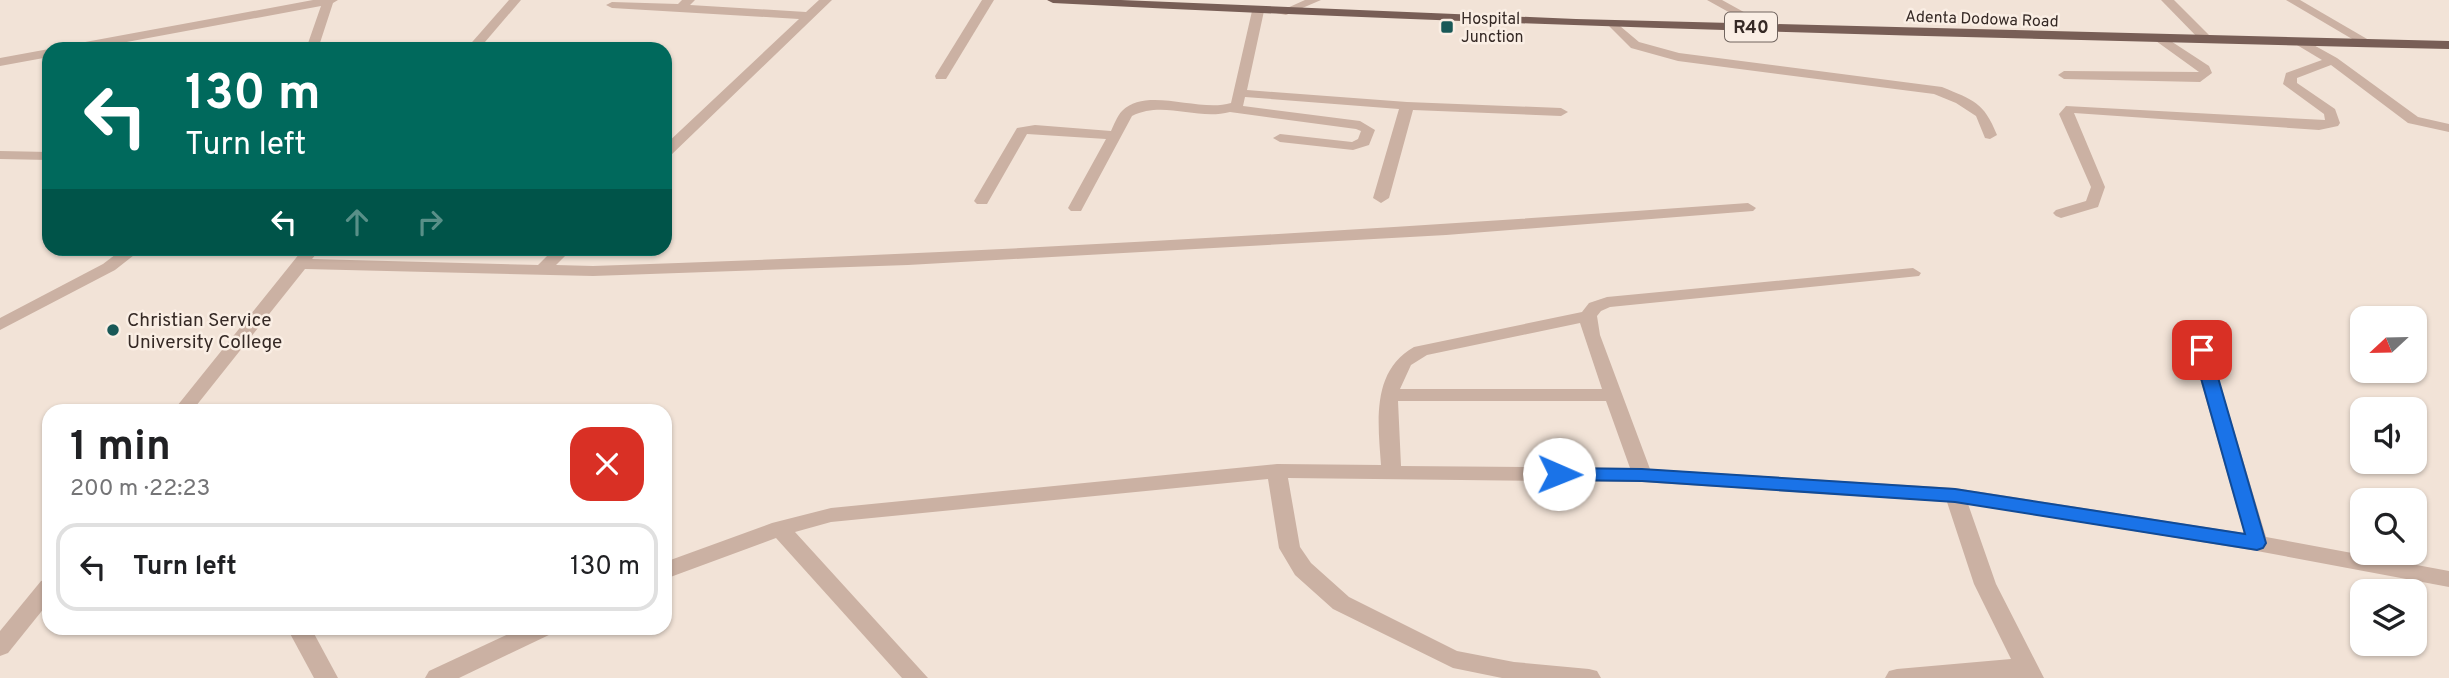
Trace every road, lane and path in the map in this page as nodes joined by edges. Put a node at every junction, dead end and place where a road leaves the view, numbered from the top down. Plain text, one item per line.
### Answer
1 (330, 0) edge
2 (515, 0) edge
3 (826, 0) edge
4 (988, 0) edge
5 (1053, 0) edge
6 (1315, 0) edge
7 (1713, 0) edge
8 (2167, 0) edge
9 (2292, 0) edge
10 (1124, 2) edge
11 (685, 4) edge
12 (612, 5) dead end
13 (1258, 11) junction
14 (1282, 13) junction
15 (809, 16) junction
16 (1614, 25) junction
17 (1765, 27) junction
18 (2160, 38) junction
19 (2206, 39) junction
20 (2301, 41) junction
21 (106, 42) edge
22 (315, 42) edge
23 (478, 42) edge
24 (2368, 43) junction
25 (2449, 45) edge
26 (42, 54) edge
27 (2333, 61) junction
28 (0, 62) edge
29 (2064, 75) dead end
30 (941, 76) dead end
31 (1239, 93) junction
32 (1407, 106) junction
33 (1230, 108) junction
34 (1560, 111) dead end
35 (2449, 128) edge
36 (1115, 135) junction
37 (1990, 135) dead end
38 (1280, 138) dead end
39 (672, 146) edge
40 (0, 155) edge
41 (42, 156) edge
42 (1381, 198) dead end
43 (982, 201) dead end
44 (1076, 208) dead end
45 (1748, 208) dead end
46 (2061, 213) dead end
47 (124, 256) edge
48 (306, 256) edge
49 (557, 256) edge
50 (300, 264) junction
51 (544, 268) junction
52 (1913, 273) dead end
53 (1588, 316) junction
54 (0, 325) edge
55 (2202, 350) dead end
56 (1390, 395) junction
57 (1613, 395) junction
58 (187, 404) edge
59 (1277, 471) junction
60 (1392, 472) junction
61 (1642, 475) junction
62 (1955, 495) junction
63 (779, 528) junction
64 (2257, 543) junction
65 (672, 568) edge
66 (2449, 579) edge
67 (42, 595) edge
68 (303, 635) edge
69 (528, 635) edge
70 (0, 647) edge
71 (2029, 673) edge
72 (326, 678) edge
73 (437, 678) edge
74 (916, 678) edge
75 (1589, 678) edge
76 (1896, 678) edge

1 - 21 street
1 - 22 street
2 - 23 street
3 - 15 street
4 - 30 street
5 - 10 main road, Adenta Dodowa Road / R40
6 - 14 street
7 - 17 street
8 - 19 street
9 - 24 street
10 - 13 main road, Adenta Dodowa Road / R40
11 - 12 street
11 - 15 street
13 - 14 main road, Adenta Dodowa Road / R40
13 - 31 street
14 - 16 main road, Adenta Dodowa Road / R40
15 - 39 street
16 - 17 main road, Adenta Dodowa Road / R40
16 - 37 street
17 - 18 main road, Adenta Dodowa Road / R40
18 - 19 main road, Adenta Dodowa Road / R40
18 - 29 street
19 - 20 main road, Adenta Dodowa Road / R40
20 - 24 main road, Adenta Dodowa Road / R40
20 - 27 street
24 - 25 main road, Adenta Dodowa Road / R40
26 - 28 street
27 - 35 street
27 - 46 street
31 - 32 street
31 - 33 street
32 - 34 street
32 - 42 street
33 - 36 street
33 - 38 street
36 - 43 street
36 - 44 street
40 - 41 street
45 - 51 street
47 - 54 street
48 - 50 street
49 - 51 street
50 - 51 street
50 - 58 street
52 - 53 street
53 - 56 street
53 - 57 street
55 - 64 street
56 - 57 street
56 - 60 street
57 - 61 street
59 - 60 street
59 - 63 street
59 - 75 street
60 - 61 street
61 - 62 street
62 - 64 street
62 - 71 street
63 - 65 street
63 - 74 street
64 - 66 street
67 - 70 street
68 - 72 street
69 - 73 street
71 - 76 street

